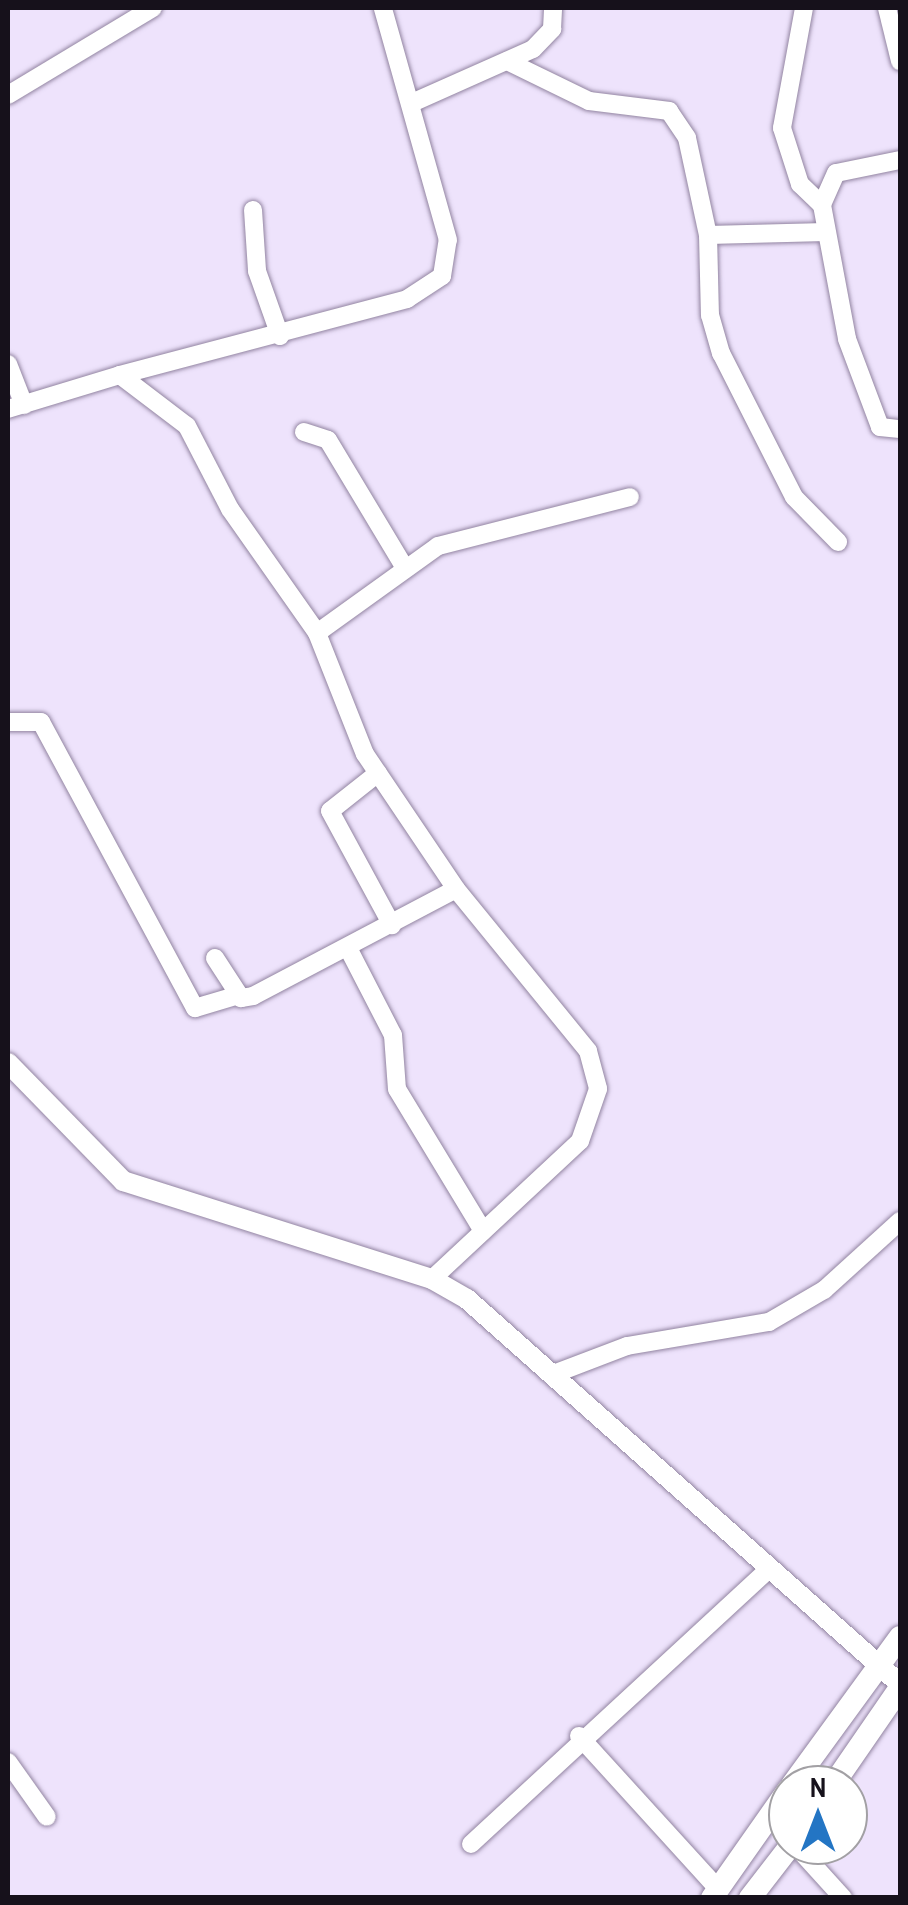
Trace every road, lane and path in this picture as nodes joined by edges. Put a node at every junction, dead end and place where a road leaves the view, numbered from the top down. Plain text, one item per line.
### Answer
1 (153, 8) edge
2 (383, 8) edge
3 (553, 8) edge
4 (804, 8) edge
5 (887, 8) edge
6 (900, 60) edge
7 (507, 61) junction
8 (8, 95) edge
9 (414, 102) junction
10 (900, 160) edge
11 (822, 205) junction
12 (253, 210) dead end
13 (826, 232) junction
14 (708, 234) junction
15 (280, 336) junction
16 (8, 364) edge
17 (120, 375) junction
18 (16, 407) edge
19 (900, 429) edge
20 (304, 432) dead end
21 (630, 498) dead end
22 (838, 542) dead end
23 (403, 564) junction
24 (317, 634) junction
25 (8, 722) edge
26 (378, 773) junction
27 (456, 890) junction
28 (392, 925) junction
29 (348, 948) junction
30 (215, 958) dead end
31 (239, 996) junction
32 (8, 1063) edge
33 (900, 1221) edge
34 (482, 1232) junction
35 (432, 1279) junction
36 (551, 1376) junction
37 (767, 1571) junction
38 (900, 1637) edge
39 (877, 1661) junction
40 (900, 1686) edge
41 (580, 1736) junction
42 (8, 1762) edge
43 (806, 1765) edge
44 (847, 1765) edge
45 (47, 1817) dead end
46 (768, 1819) edge
47 (470, 1844) dead end
48 (777, 1865) edge
49 (812, 1865) edge
50 (715, 1893) edge
51 (750, 1898) edge
52 (843, 1898) edge

1 - 8 street
2 - 9 street
3 - 7 street
4 - 11 street
5 - 6 street
7 - 9 street
7 - 14 street
9 - 15 street
10 - 11 street
11 - 13 street
12 - 15 street
13 - 14 street
13 - 19 street
14 - 22 street
15 - 17 street
16 - 18 street
17 - 18 street
17 - 24 street
20 - 23 street
21 - 23 street
23 - 24 street
24 - 26 street
25 - 31 street
26 - 27 street
26 - 28 street
27 - 28 street
27 - 34 street
28 - 29 street
29 - 31 street
29 - 34 street
30 - 31 street
32 - 35 street
33 - 36 street
34 - 35 street
35 - 36 street
36 - 37 street
37 - 39 street
37 - 41 street
38 - 39 main road
39 - 40 street
39 - 43 main road
40 - 44 main road
41 - 47 street
41 - 50 street
42 - 45 street
46 - 50 main road
48 - 51 main road
49 - 52 street

